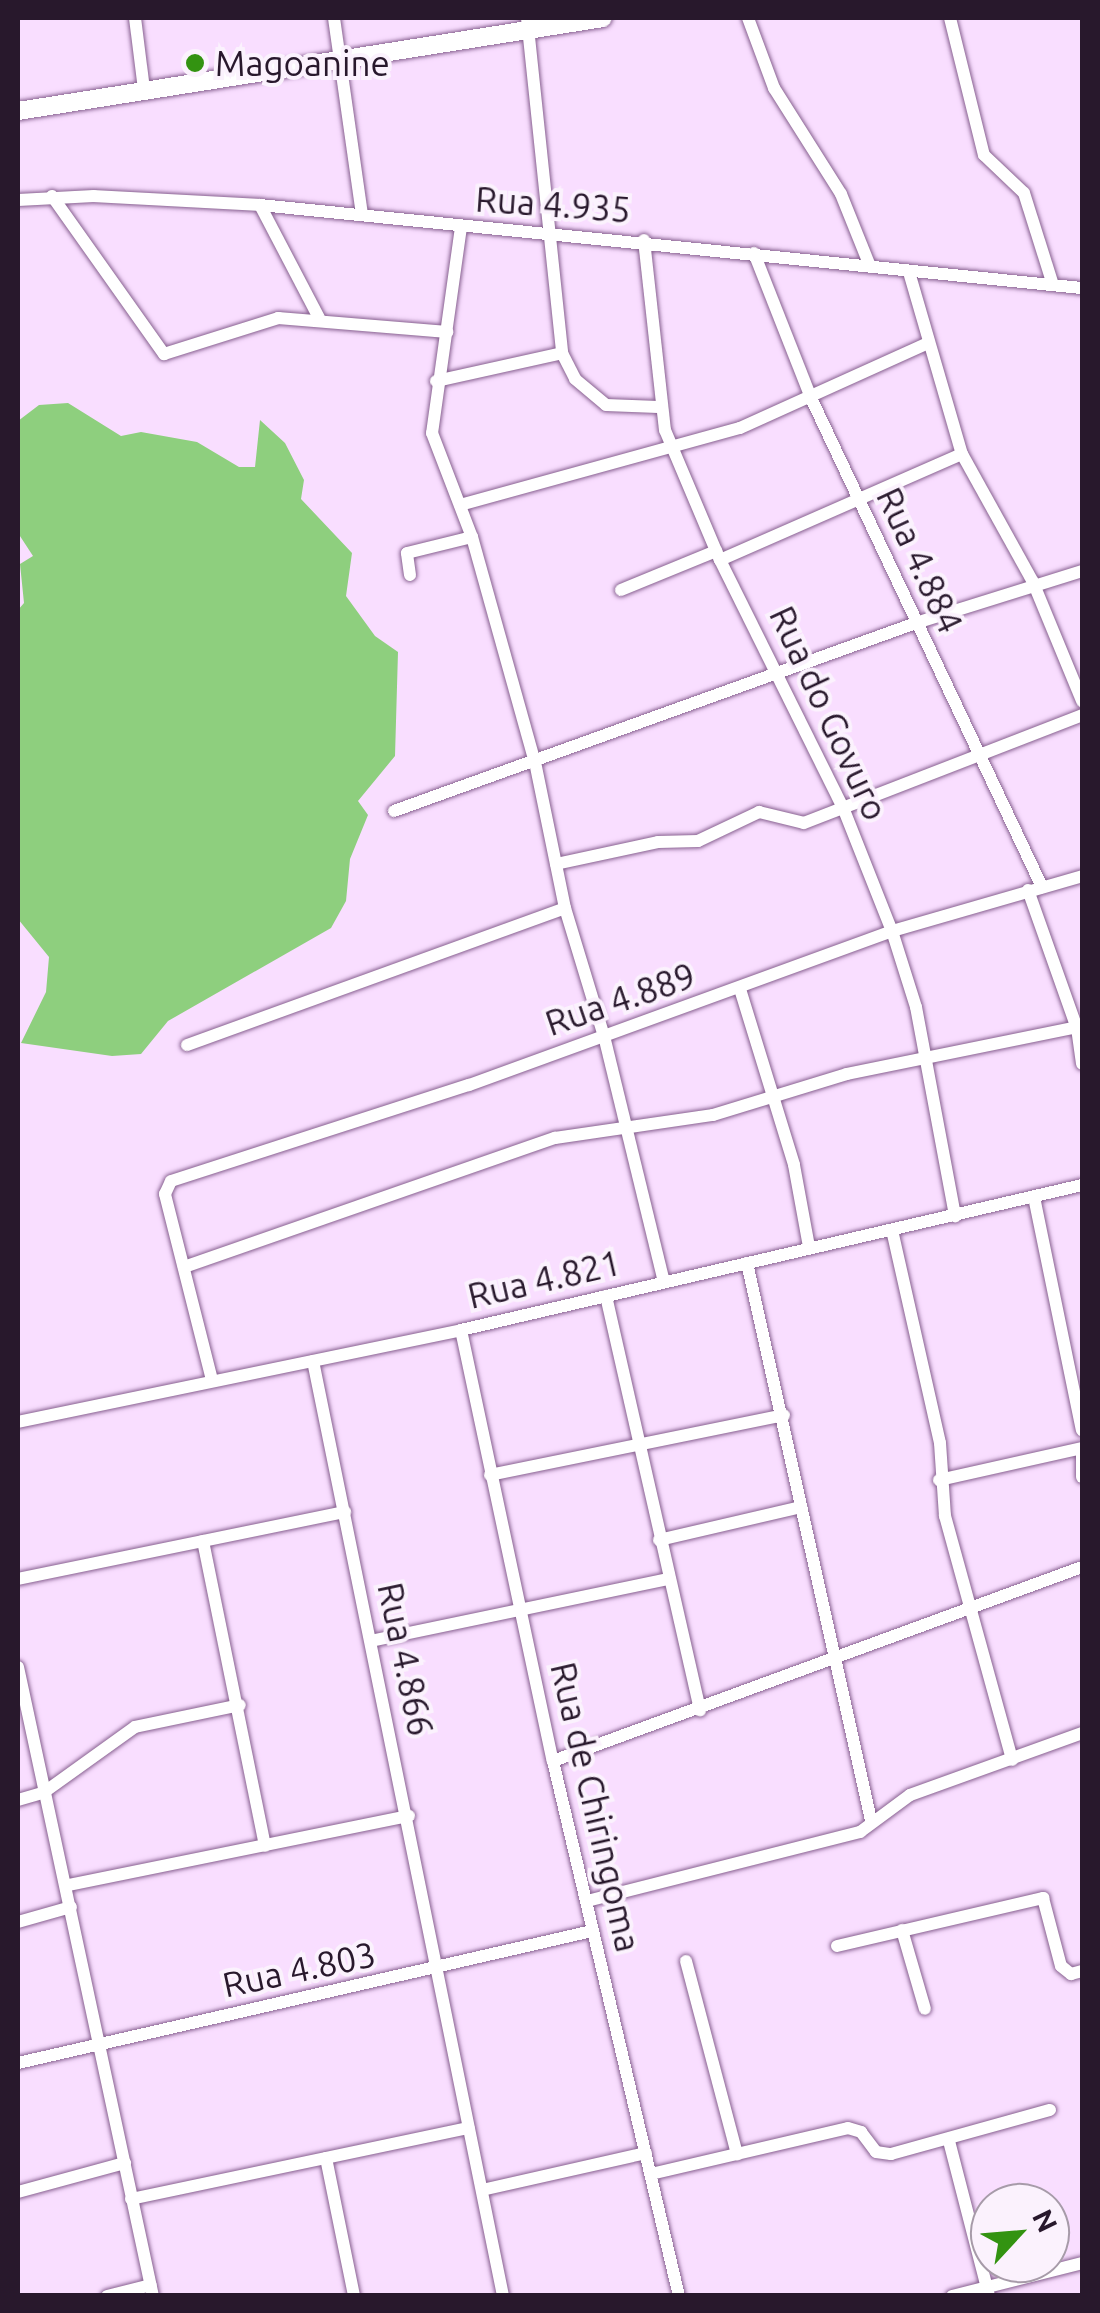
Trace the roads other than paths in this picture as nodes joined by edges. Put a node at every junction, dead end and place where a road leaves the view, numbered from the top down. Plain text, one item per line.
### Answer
1 (135, 18) edge
2 (334, 18) edge
3 (603, 18) edge
4 (748, 18) edge
5 (950, 18) edge
6 (528, 24) edge
7 (340, 59) junction
8 (144, 89) junction
9 (21, 114) edge
10 (52, 196) junction
11 (18, 200) edge
12 (260, 205) junction
13 (362, 216) junction
14 (461, 227) junction
15 (554, 234) junction
16 (644, 240) junction
17 (754, 253) junction
18 (870, 266) junction
19 (908, 272) junction
20 (1052, 284) junction
21 (1082, 288) edge
22 (319, 318) junction
23 (446, 332) junction
24 (926, 344) junction
25 (562, 353) junction
26 (436, 381) junction
27 (811, 398) junction
28 (658, 407) junction
29 (672, 446) junction
30 (962, 454) junction
31 (859, 502) junction
32 (460, 506) junction
33 (472, 537) junction
34 (718, 556) junction
35 (1082, 571) edge
36 (410, 575) dead end
37 (1034, 582) junction
38 (621, 590) dead end
39 (916, 623) junction
40 (782, 674) junction
41 (1082, 701) edge
42 (1082, 715) edge
43 (978, 752) junction
44 (535, 762) junction
45 (844, 810) junction
46 (394, 811) dead end
47 (556, 864) junction
48 (1082, 876) edge
49 (1035, 888) junction
50 (565, 908) junction
51 (892, 931) junction
52 (740, 989) junction
53 (1080, 1027) edge
54 (604, 1036) junction
55 (187, 1045) dead end
56 (927, 1057) junction
57 (1082, 1064) edge
58 (775, 1096) junction
59 (623, 1126) junction
60 (1082, 1185) edge
61 (1034, 1197) junction
62 (955, 1216) junction
63 (892, 1230) junction
64 (809, 1247) junction
65 (747, 1263) junction
66 (184, 1267) junction
67 (664, 1282) junction
68 (606, 1296) junction
69 (462, 1330) junction
70 (1075, 1345) edge
71 (314, 1361) junction
72 (212, 1380) junction
73 (784, 1416) junction
74 (18, 1422) edge
75 (1082, 1430) edge
76 (636, 1446) junction
77 (1082, 1452) edge
78 (490, 1475) junction
79 (1082, 1478) edge
80 (938, 1480) junction
81 (801, 1507) junction
82 (345, 1512) junction
83 (659, 1540) junction
84 (203, 1541) junction
85 (1082, 1567) edge
86 (18, 1579) edge
87 (668, 1579) junction
88 (967, 1610) junction
89 (522, 1611) junction
90 (371, 1641) junction
91 (831, 1663) junction
92 (18, 1672) edge
93 (240, 1705) junction
94 (700, 1710) junction
95 (1082, 1733) edge
96 (1012, 1760) junction
97 (553, 1762) junction
98 (44, 1792) junction
99 (18, 1800) edge
100 (409, 1816) junction
101 (871, 1820) junction
102 (265, 1846) junction
103 (68, 1886) junction
104 (587, 1901) junction
105 (71, 1907) junction
106 (18, 1922) edge
107 (902, 1930) junction
108 (592, 1931) junction
109 (838, 1946) dead end
110 (686, 1961) dead end
111 (439, 1970) junction
112 (1082, 1971) edge
113 (925, 2008) dead end
114 (100, 2041) junction
115 (18, 2063) edge
116 (1050, 2110) dead end
117 (469, 2128) junction
118 (949, 2141) junction
119 (646, 2154) junction
120 (737, 2154) junction
121 (326, 2158) junction
122 (125, 2163) junction
123 (651, 2174) junction
124 (482, 2190) junction
125 (18, 2192) edge
126 (131, 2199) junction
127 (1082, 2263) edge
128 (152, 2290) edge
129 (988, 2291) edge
130 (106, 2296) edge
131 (354, 2296) edge
132 (503, 2296) edge
133 (680, 2296) edge
134 (952, 2296) edge

1 - 8 street
2 - 7 street
3 - 6 main road
4 - 18 street
5 - 20 street
6 - 7 main road
6 - 15 street
7 - 8 main road
7 - 13 street
8 - 9 main road
10 - 11 street, Rua 4.935
10 - 12 street, Rua 4.935
10 - 22 street
12 - 13 street, Rua 4.935
12 - 22 street
13 - 14 street, Rua 4.935
14 - 15 street, Rua 4.935
14 - 23 street
15 - 16 street, Rua 4.935
15 - 25 street
16 - 17 street, Rua 4.935
16 - 28 street, Rua do Govuro
17 - 18 street, Rua 4.935
17 - 27 street, Rua 4.884
18 - 19 street, Rua 4.935
19 - 20 street, Rua 4.935
19 - 24 street
20 - 21 street, Rua 4.935
22 - 23 street
23 - 26 street
24 - 27 street
24 - 30 street
25 - 26 street
25 - 28 street
26 - 32 street
27 - 29 street
27 - 31 street, Rua 4.884
28 - 29 street, Rua do Govuro
29 - 32 street
29 - 34 street, Rua do Govuro
30 - 31 street
30 - 37 street
31 - 34 street
31 - 39 street, Rua 4.884
32 - 33 street
33 - 36 street
33 - 44 street
34 - 38 street
34 - 40 street, Rua do Govuro
35 - 37 street
37 - 39 street
37 - 41 street
39 - 40 street
39 - 43 street, Rua 4.884
40 - 44 street
40 - 45 street, Rua do Govuro
42 - 43 street
43 - 45 street
43 - 49 street, Rua 4.884
44 - 46 street
44 - 47 street
45 - 47 street
45 - 51 street, Rua do Govuro
47 - 50 street
48 - 49 street, Rua 4.889
49 - 51 street, Rua 4.889
49 - 53 street, Rua 4.884
50 - 54 street
50 - 55 street
51 - 52 street, Rua 4.889
51 - 56 street, Rua do Govuro
52 - 54 street, Rua 4.889
52 - 58 street
53 - 56 street
53 - 57 street, Rua 4.884
54 - 59 street
54 - 66 street, Rua 4.889
56 - 58 street
56 - 62 street, Rua do Govuro
58 - 59 street
58 - 64 street
59 - 66 street
59 - 67 street
60 - 61 street, Rua 4.821
61 - 62 street, Rua 4.821
61 - 70 street
62 - 63 street, Rua 4.821
63 - 64 street, Rua 4.821
63 - 80 street
64 - 65 street, Rua 4.821
65 - 67 street, Rua 4.821
65 - 73 street
66 - 72 street
67 - 68 street, Rua 4.821
68 - 69 street, Rua 4.821
68 - 76 street
69 - 71 street, Rua 4.821
69 - 78 street, Rua de Chiringoma
70 - 75 street
71 - 72 street, Rua 4.821
71 - 82 street, Rua 4.866
72 - 74 street, Rua 4.821
73 - 76 street
73 - 81 street
76 - 78 street
76 - 83 street
77 - 79 street
77 - 80 street
78 - 89 street, Rua de Chiringoma
80 - 88 street
81 - 83 street
81 - 91 street
82 - 84 street
82 - 90 street, Rua 4.866
83 - 87 street
84 - 86 street
84 - 93 street
85 - 88 street
87 - 89 street
87 - 94 street
88 - 91 street
88 - 96 street
89 - 90 street
89 - 97 street, Rua de Chiringoma
90 - 100 street, Rua 4.866
91 - 94 street
91 - 101 street
92 - 98 street
93 - 98 street
93 - 102 street
94 - 97 street
95 - 96 street
96 - 101 street
97 - 104 street, Rua de Chiringoma
98 - 99 street
98 - 103 street
100 - 102 street
100 - 111 street, Rua 4.866
101 - 104 street
102 - 103 street
103 - 105 street
104 - 108 street, Rua de Chiringoma
105 - 106 street
105 - 114 street
107 - 109 street
107 - 112 street
107 - 113 street
108 - 111 street, Rua 4.803
108 - 119 street, Rua de Chiringoma
110 - 120 street
111 - 114 street, Rua 4.803
111 - 117 street, Rua 4.866
114 - 115 street, Rua 4.803
114 - 122 street
116 - 118 street
117 - 121 street
117 - 124 street, Rua 4.866
118 - 120 street
118 - 129 street
119 - 123 street, Rua de Chiringoma
119 - 124 street
120 - 123 street
121 - 126 street
121 - 131 street
122 - 125 street
122 - 126 street
123 - 133 street, Rua de Chiringoma
124 - 132 street, Rua 4.866
126 - 128 street
127 - 129 street
128 - 130 street
129 - 134 street

